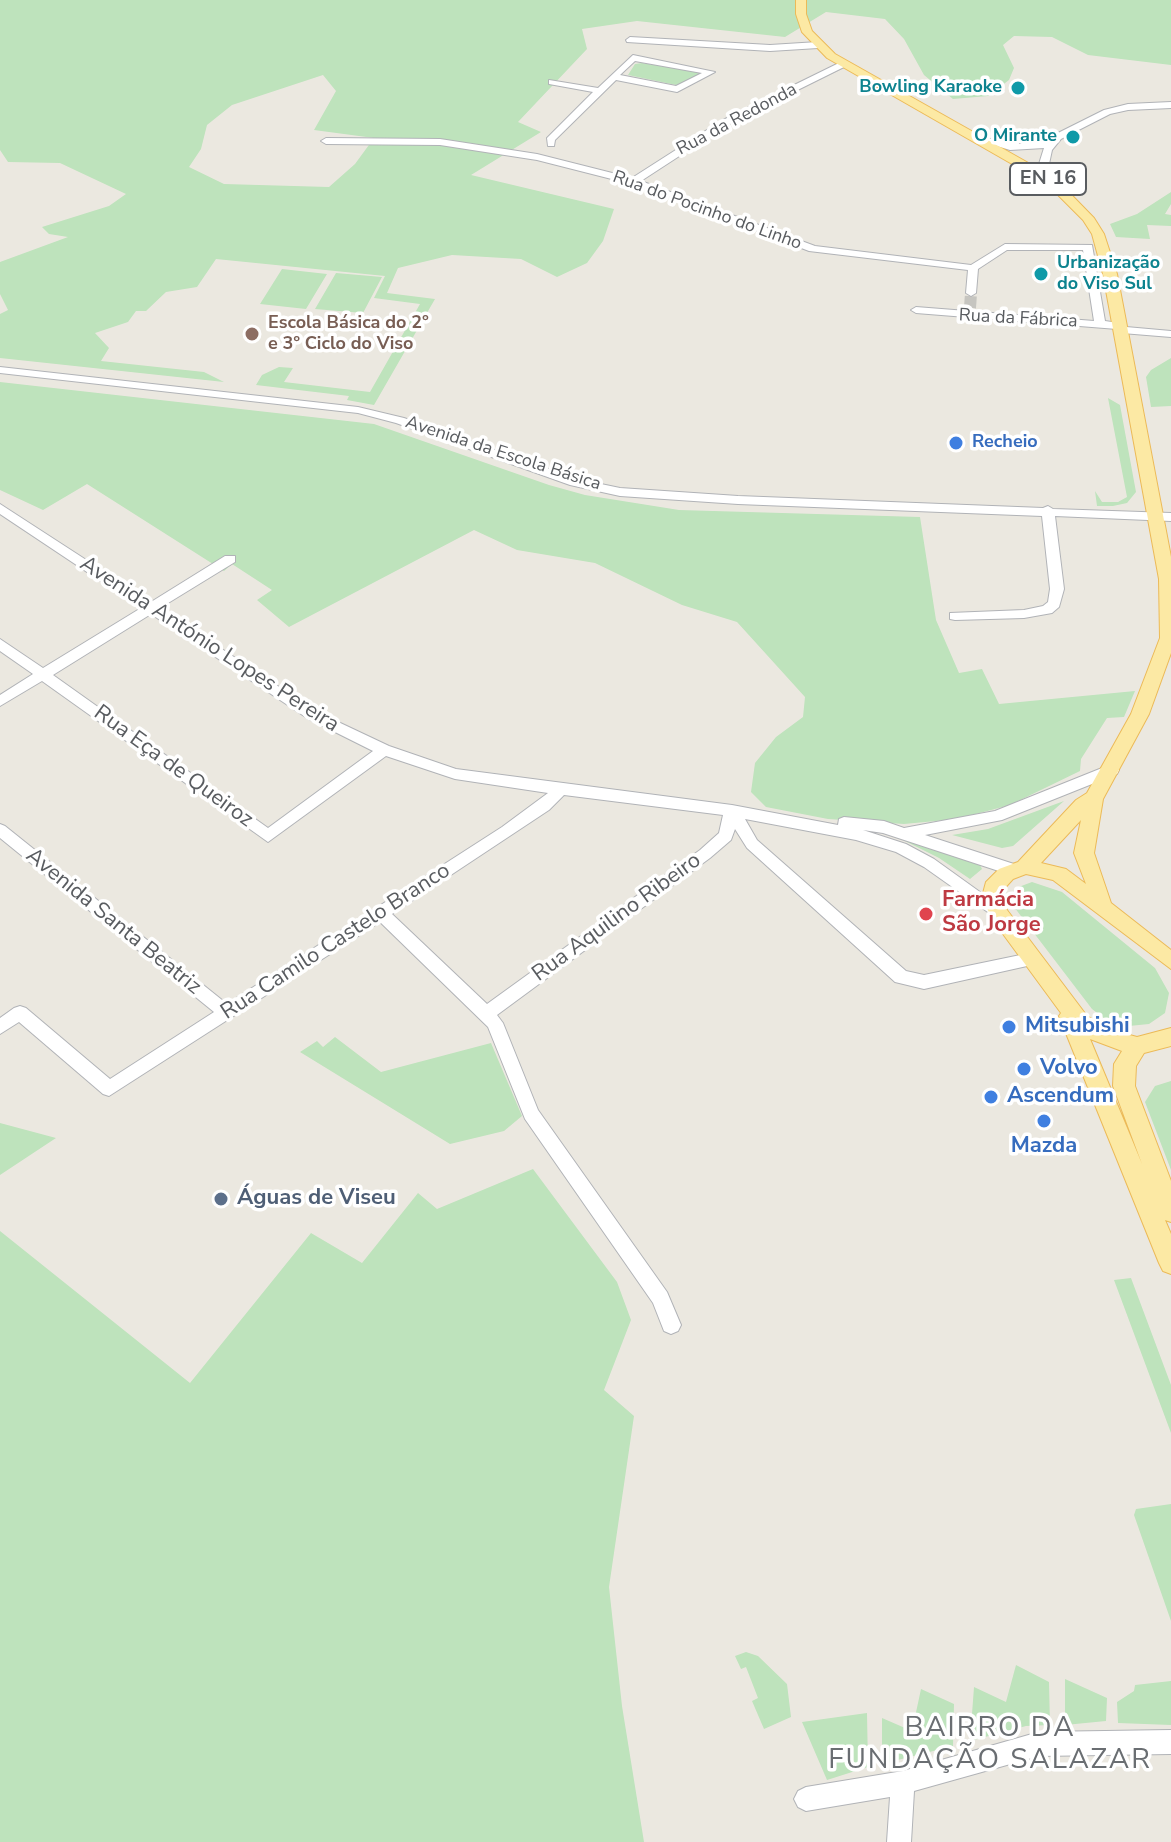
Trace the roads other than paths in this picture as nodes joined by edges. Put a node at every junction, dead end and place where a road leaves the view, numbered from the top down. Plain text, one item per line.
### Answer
1 (801, 0) edge
2 (630, 40) dead end
3 (818, 45) junction
4 (843, 64) junction
5 (615, 77) junction
6 (552, 82) dead end
7 (602, 91) junction
8 (1171, 105) edge
9 (979, 139) junction
10 (326, 141) dead end
11 (1043, 149) junction
12 (537, 157) junction
13 (1016, 159) junction
14 (634, 181) junction
15 (1051, 181) junction
16 (973, 268) junction
17 (971, 293) tunnel mouth
18 (916, 310) dead end
19 (1100, 324) junction
20 (1121, 328) junction
21 (1171, 334) edge
22 (0, 370) edge
23 (1149, 495) junction
24 (0, 508) edge
25 (1048, 510) junction
26 (1171, 519) edge
27 (1154, 524) junction
28 (230, 559) dead end
29 (151, 607) junction
30 (955, 616) dead end
31 (0, 644) edge
32 (43, 674) junction
33 (0, 701) edge
34 (384, 750) junction
35 (1112, 770) junction
36 (505, 783) junction
37 (560, 790) junction
38 (1094, 798) junction
39 (732, 811) junction
40 (758, 817) junction
41 (524, 818) junction
42 (0, 830) edge
43 (902, 832) junction
44 (1019, 869) junction
45 (1105, 907) junction
46 (380, 912) junction
47 (999, 914) junction
48 (1170, 958) edge
49 (1030, 959) junction
50 (1067, 1009) junction
51 (227, 1013) junction
52 (486, 1014) junction
53 (0, 1027) edge
54 (1171, 1037) edge
55 (1140, 1045) junction
56 (1171, 1055) edge
57 (1171, 1212) edge
58 (1171, 1263) edge
59 (671, 1325) dead end
60 (1171, 1742) edge
61 (903, 1783) junction
62 (806, 1799) dead end
63 (899, 1842) edge

1 - 3 main road, EN 16
2 - 3 street
3 - 4 main road, EN 16
4 - 9 main road, EN 16
4 - 14 street, Rua da Redonda
5 - 5 street
5 - 7 street
6 - 7 street
7 - 12 street
8 - 11 street
9 - 11 street
9 - 13 main road, EN 16
10 - 12 street, Rua do Pocinho do Linho
11 - 13 street
11 - 15 street
12 - 14 street, Rua do Pocinho do Linho
13 - 15 main road, EN 16
14 - 16 street, Rua do Pocinho do Linho
15 - 20 main road, EN 16
16 - 17 street
16 - 19 street
18 - 19 street, Rua da Fábrica
19 - 20 street, Rua da Fábrica
20 - 21 street, Rua da Fábrica
20 - 23 main road, EN 16
22 - 25 street, Avenida da Escola Básica
23 - 26 street
23 - 27 main road, EN 16
24 - 29 street, Avenida António Lopes Pereira
25 - 27 street, Avenida da Escola Básica
25 - 30 street
26 - 27 street
26 - 27 street, Avenida da Escola Básica
27 - 35 main road, EN 16
28 - 29 street
29 - 32 street
29 - 34 street, Avenida António Lopes Pereira
31 - 32 street, Rua Eça de Queiroz
32 - 33 street
32 - 34 street, Rua Eça de Queiroz
34 - 36 street, Avenida António Lopes Pereira
35 - 38 main road, EN 16
35 - 43 street
36 - 37 street, Avenida António Lopes Pereira
36 - 41 street
37 - 39 street, Avenida António Lopes Pereira
37 - 41 street, Rua Camilo Castelo Branco
38 - 44 main road, EN 16
38 - 45 main road, EN 16
39 - 40 street, Avenida António Lopes Pereira
39 - 49 street
39 - 52 street, Rua Aquilino Ribeiro
40 - 43 street, Avenida António Lopes Pereira
40 - 47 street, Avenida António Lopes Pereira
41 - 46 street, Rua Camilo Castelo Branco
42 - 51 street, Avenida Santa Beatriz
43 - 44 street, Avenida António Lopes Pereira
44 - 45 main road, EN 16
44 - 47 main road, EN 16
45 - 48 main road, EN 16
46 - 51 street, Rua Camilo Castelo Branco
46 - 52 street
47 - 49 main road
49 - 50 main road
50 - 55 main road
50 - 58 main road
51 - 53 street, Rua Camilo Castelo Branco
52 - 59 street
54 - 55 main road
55 - 56 main road
55 - 57 main road
60 - 61 street
61 - 62 street
61 - 63 street

